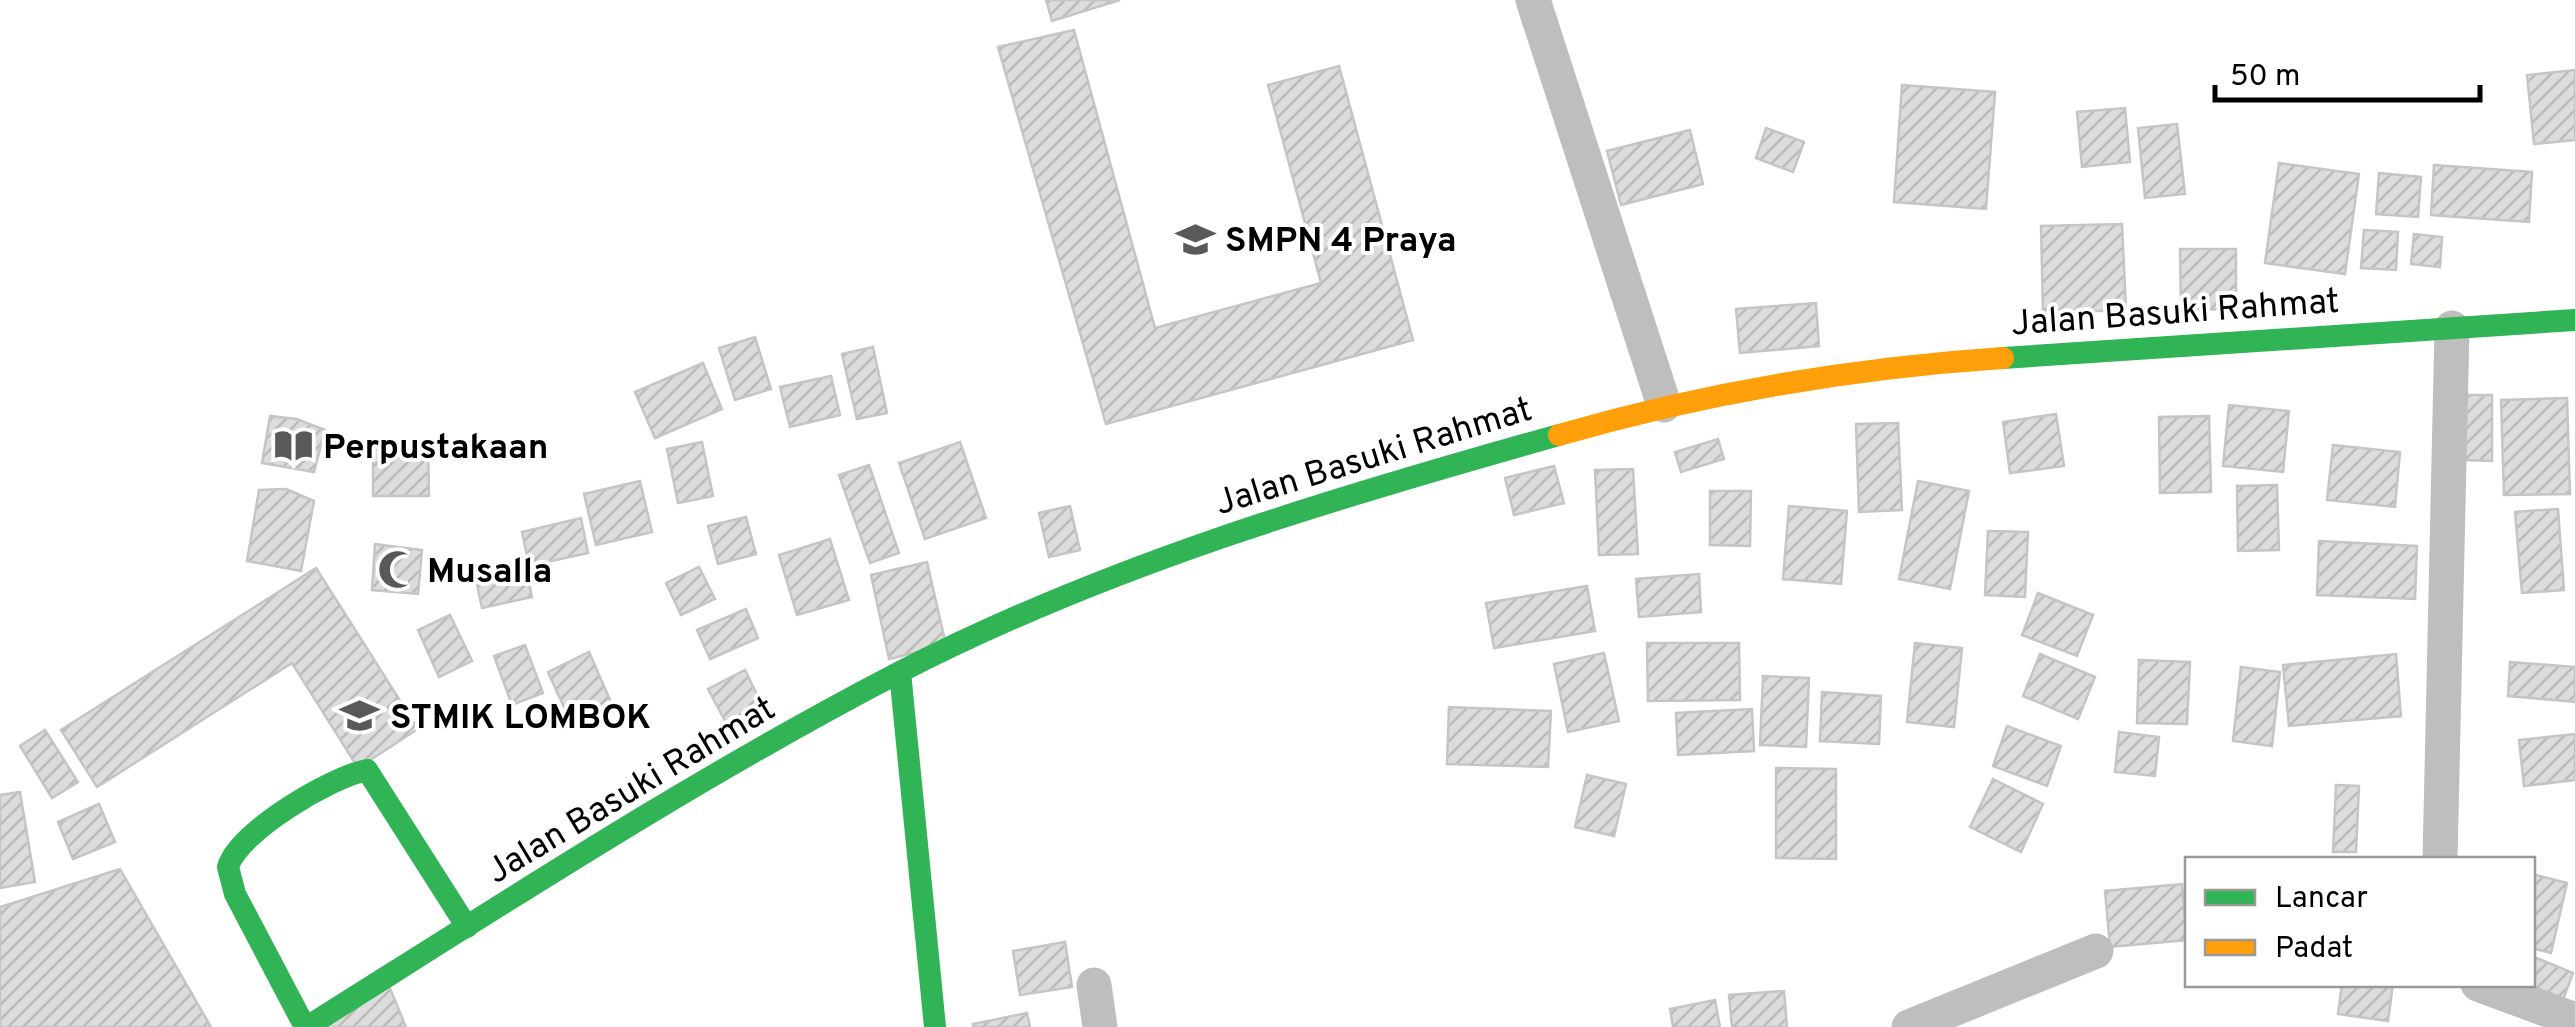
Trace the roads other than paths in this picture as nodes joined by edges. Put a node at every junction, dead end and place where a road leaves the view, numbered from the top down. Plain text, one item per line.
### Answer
1 (1533, 0) edge
2 (2575, 320) edge
3 (2452, 328) junction
4 (1664, 404) junction
5 (900, 672) junction
6 (2440, 857) edge
7 (467, 927) junction
8 (2096, 951) dead end
9 (1094, 985) dead end
10 (2486, 987) edge
11 (2575, 1020) edge
12 (306, 1027) edge
13 (935, 1027) edge
14 (1100, 1027) edge
15 (1909, 1027) edge

1 - 4 street
2 - 3 main road, Jalan Basuki Rahmat
3 - 4 main road, Jalan Basuki Rahmat
3 - 6 street
4 - 5 main road, Jalan Basuki Rahmat
5 - 7 main road, Jalan Basuki Rahmat
5 - 13 main road
7 - 12 main road, Jalan Basuki Rahmat
7 - 12 main road
8 - 15 street
9 - 14 street
10 - 11 street

